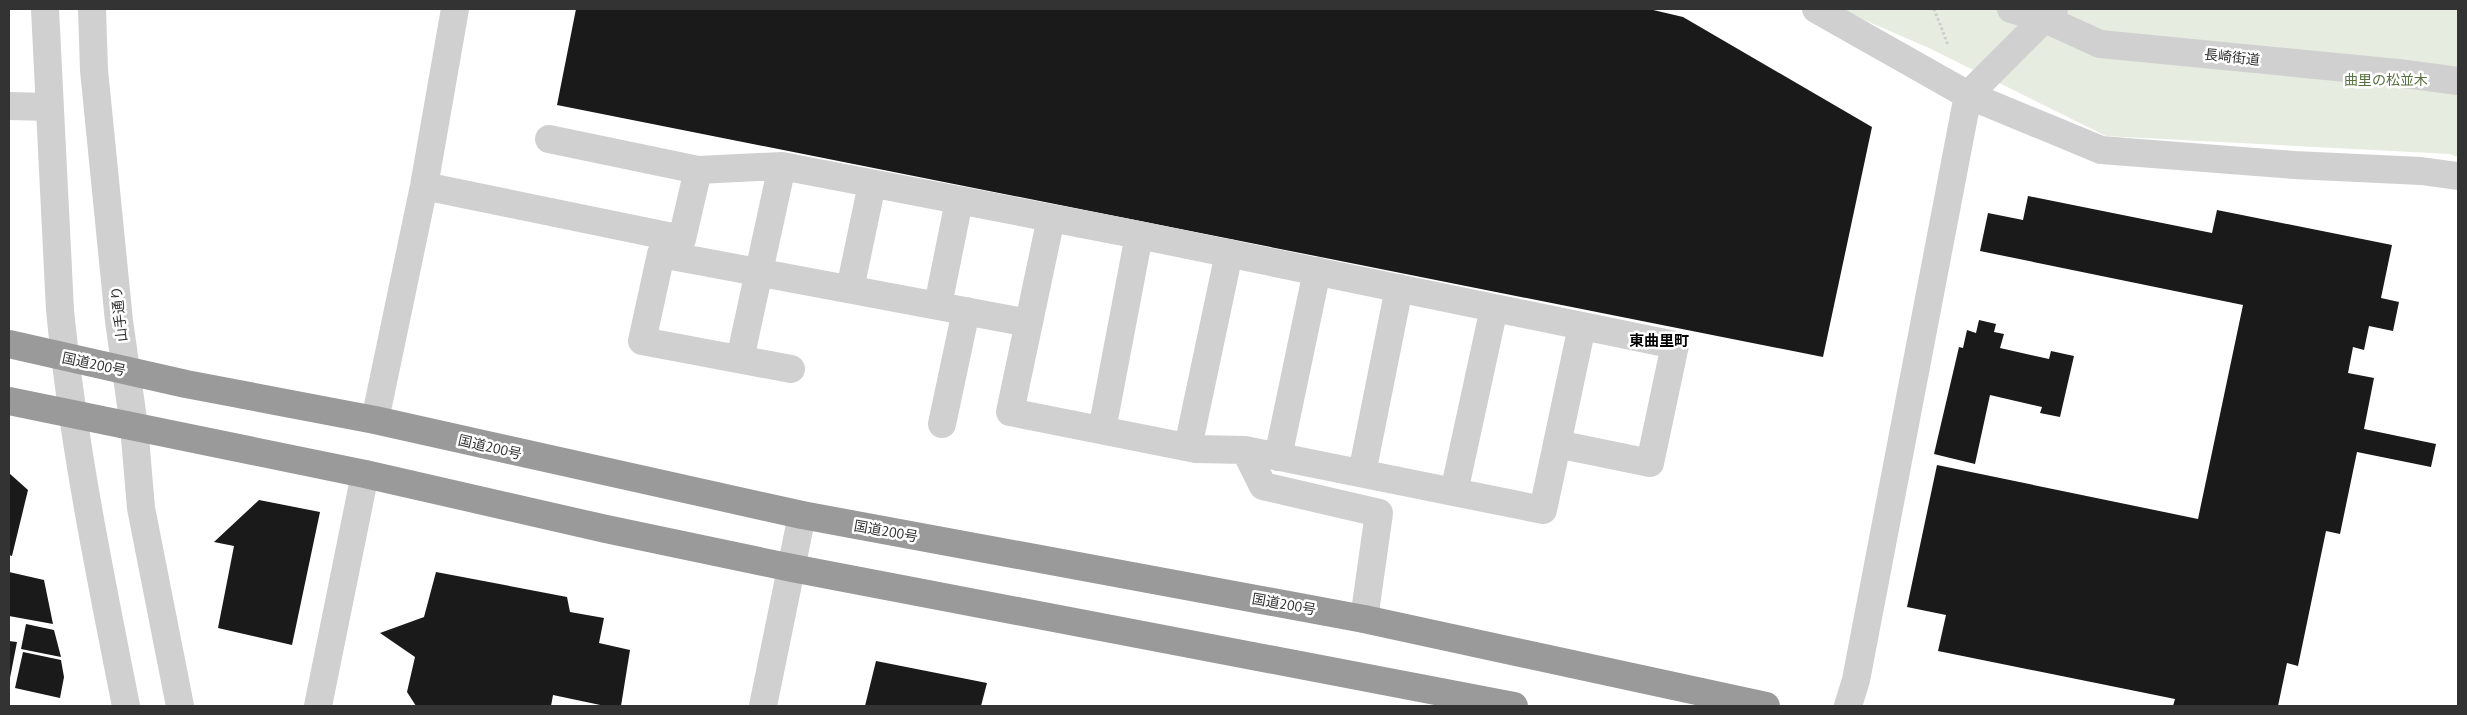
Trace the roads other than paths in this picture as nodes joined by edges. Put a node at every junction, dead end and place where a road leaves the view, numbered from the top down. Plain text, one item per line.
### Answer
1 (46, 9) edge
2 (92, 9) edge
3 (455, 9) edge
4 (1816, 9) edge
5 (2011, 9) edge
6 (2049, 14) edge
7 (2458, 81) edge
8 (1968, 94) junction
9 (9, 106) edge
10 (50, 107) junction
11 (549, 139) dead end
12 (782, 166) junction
13 (698, 170) junction
14 (2458, 176) edge
15 (872, 184) junction
16 (424, 186) junction
17 (959, 201) junction
18 (1051, 218) junction
19 (1139, 235) junction
20 (671, 247) junction
21 (1230, 253) junction
22 (757, 272) junction
23 (1317, 272) junction
24 (1399, 288) junction
25 (850, 289) junction
26 (938, 305) junction
27 (1494, 308) junction
28 (966, 311) junction
29 (1029, 322) junction
30 (1582, 326) junction
31 (9, 344) edge
32 (64, 358) junction
33 (740, 359) junction
34 (791, 369) dead end
35 (125, 370) junction
36 (9, 401) edge
37 (73, 414) junction
38 (375, 420) junction
39 (942, 424) dead end
40 (134, 426) junction
41 (1102, 430) junction
42 (1557, 444) junction
43 (1188, 447) junction
44 (1245, 450) junction
45 (1278, 457) junction
46 (1362, 473) junction
47 (365, 474) junction
48 (1454, 492) junction
49 (802, 516) junction
50 (792, 568) junction
51 (1364, 619) junction
52 (126, 706) edge
53 (180, 706) edge
54 (318, 706) edge
55 (763, 706) edge
56 (1514, 706) edge
57 (1766, 706) edge
58 (1848, 706) edge

1 - 10 street
2 - 35 street, 山手通り
3 - 16 street
4 - 8 street
5 - 6 street, 長崎街道
6 - 7 street, 長崎街道
6 - 8 street
8 - 14 street
8 - 58 street
9 - 10 street
10 - 32 street
11 - 13 street
12 - 13 street
12 - 15 street
12 - 22 street
13 - 20 street
15 - 17 street
15 - 25 street
16 - 20 street
16 - 38 street
17 - 18 street
17 - 26 street
18 - 19 street
18 - 29 street
19 - 21 street
19 - 41 street
20 - 22 street
20 - 33 street
21 - 23 street
21 - 43 street
22 - 25 street
22 - 33 street
23 - 24 street
23 - 45 street
24 - 27 street
24 - 46 street
25 - 26 street
26 - 28 street
27 - 30 street
27 - 48 street
28 - 29 street
28 - 39 street
29 - 41 street
30 - 42 street
30 - 42 street
31 - 32 highway, 国道200号
32 - 35 highway, 国道200号
32 - 37 street
33 - 34 street
35 - 38 highway, 国道200号
35 - 40 street, 山手通り
36 - 37 highway
37 - 40 highway
37 - 52 street
38 - 49 highway, 国道200号
40 - 47 highway
40 - 53 street, 山手通り
41 - 43 street
42 - 48 street
43 - 44 street
44 - 45 street
44 - 51 street
45 - 46 street
46 - 48 street
47 - 50 highway
47 - 54 street
49 - 50 street
49 - 51 highway, 国道200号
50 - 55 street
50 - 56 highway
51 - 57 highway, 国道200号

